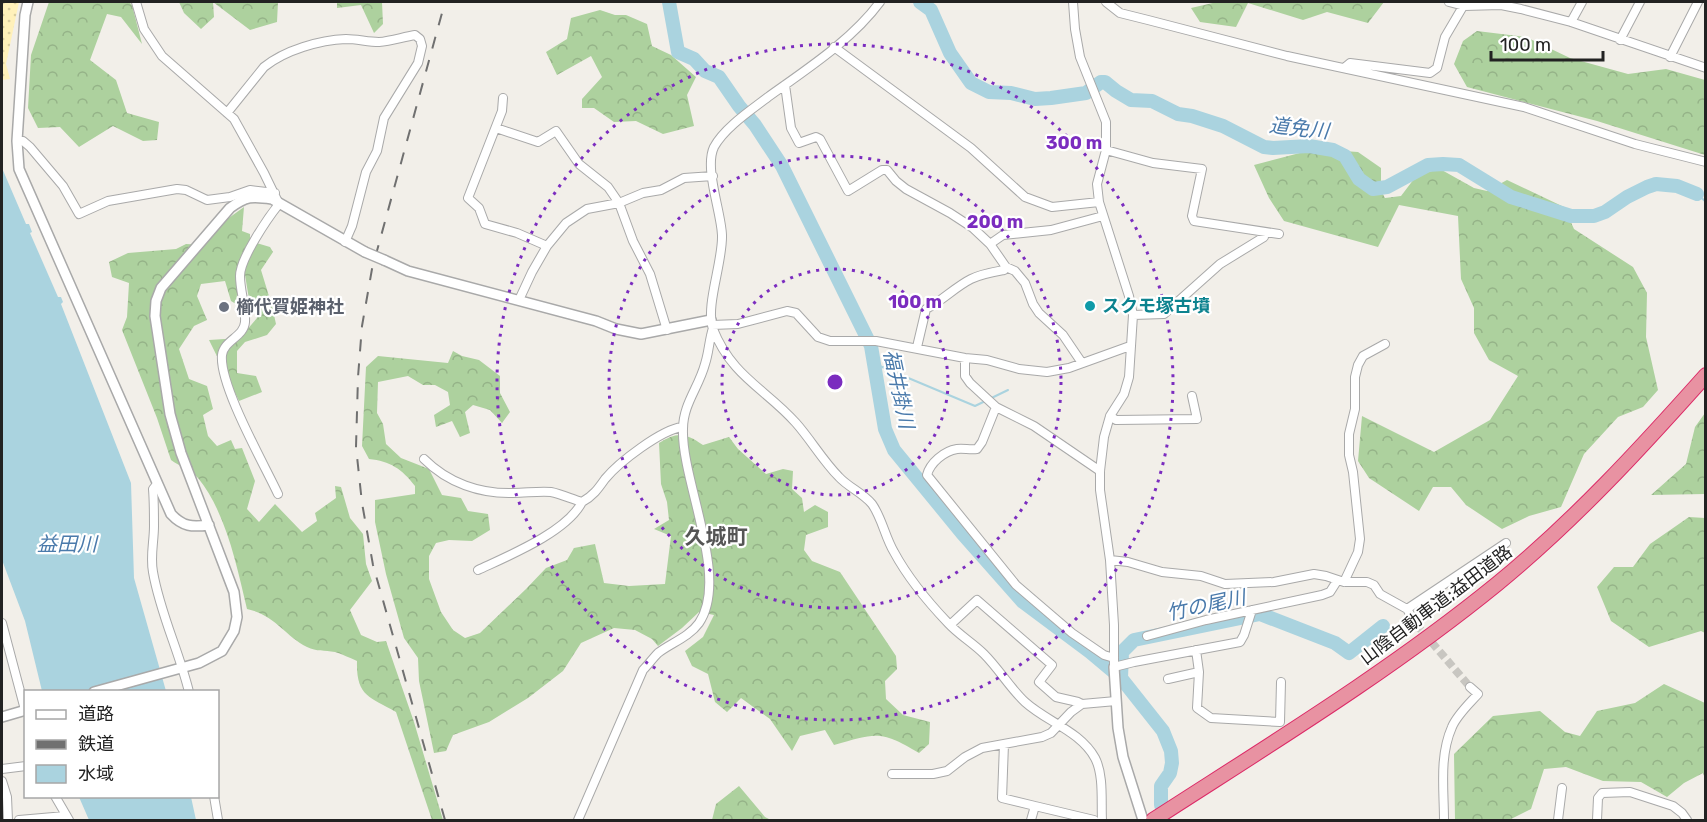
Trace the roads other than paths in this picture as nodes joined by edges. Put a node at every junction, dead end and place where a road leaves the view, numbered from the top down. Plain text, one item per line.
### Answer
1 (28, 2) edge
2 (136, 2) edge
3 (880, 2) edge
4 (1073, 2) edge
5 (1106, 2) edge
6 (1449, 2) edge
7 (1582, 2) edge
8 (1640, 2) edge
9 (1698, 2) edge
10 (1465, 4) edge
11 (1523, 5) edge
12 (1571, 22) junction
13 (1620, 40) junction
14 (834, 47) junction
15 (1670, 57) junction
16 (1344, 68) junction
17 (1706, 68) edge
18 (784, 85) junction
19 (503, 98) dead end
20 (227, 113) junction
21 (496, 128) junction
22 (17, 141) junction
23 (1106, 150) junction
24 (1706, 162) edge
25 (713, 176) junction
26 (275, 193) junction
27 (1099, 202) junction
28 (619, 203) junction
29 (279, 204) junction
30 (1103, 216) junction
31 (1264, 232) junction
32 (1279, 234) dead end
33 (345, 242) junction
34 (990, 244) junction
35 (547, 246) junction
36 (1006, 267) junction
37 (519, 300) junction
38 (1133, 315) junction
39 (712, 324) junction
40 (667, 330) junction
41 (1384, 344) dead end
42 (1130, 346) junction
43 (917, 347) junction
44 (964, 358) junction
45 (1082, 363) junction
46 (1706, 375) edge
47 (1192, 396) dead end
48 (996, 407) junction
49 (1110, 416) junction
50 (682, 427) junction
51 (424, 459) dead end
52 (1100, 471) junction
53 (157, 484) junction
54 (279, 494) dead end
55 (582, 502) junction
56 (209, 525) junction
57 (1506, 543) dead end
58 (1110, 560) junction
59 (478, 570) dead end
60 (1340, 581) junction
61 (1407, 609) junction
62 (1252, 610) junction
63 (2, 623) edge
64 (1416, 624) tunnel mouth
65 (950, 625) junction
66 (1147, 636) dead end
67 (1196, 650) junction
68 (1114, 663) junction
69 (180, 668) junction
70 (1199, 672) junction
71 (1168, 679) dead end
72 (1281, 682) dead end
73 (1470, 687) dead end
74 (101, 690) edge
75 (188, 690) edge
76 (1116, 701) junction
77 (24, 704) edge
78 (1082, 704) junction
79 (24, 708) edge
80 (2, 717) edge
81 (1059, 724) junction
82 (1004, 744) junction
83 (24, 766) edge
84 (2, 769) edge
85 (892, 774) dead end
86 (2, 781) edge
87 (1562, 788) dead end
88 (56, 798) edge
89 (214, 798) edge
90 (1035, 806) junction
91 (67, 818) edge
92 (9, 820) edge
93 (19, 820) edge
94 (218, 820) edge
95 (578, 820) edge
96 (1031, 820) edge
97 (1094, 820) edge
98 (1102, 820) edge
99 (1143, 820) edge
100 (1153, 820) edge
101 (1444, 820) edge
102 (1558, 820) edge
103 (1597, 820) edge
104 (1687, 820) edge

1 - 22 street
2 - 20 street
3 - 14 street
4 - 23 street
5 - 16 street
6 - 10 street
7 - 12 street
8 - 13 street
9 - 15 street
10 - 11 street
10 - 16 street
11 - 12 street
12 - 13 street
13 - 15 street
14 - 18 street
14 - 27 street
15 - 17 street
16 - 24 street
18 - 25 street
18 - 34 street
19 - 21 street
20 - 26 street
20 - 33 street
21 - 28 street
21 - 35 street
22 - 26 street
22 - 53 street
23 - 27 street
23 - 31 street
25 - 28 street
25 - 39 street
26 - 29 street
27 - 30 street
28 - 35 street
28 - 40 street
29 - 33 street
29 - 54 street
29 - 56 street
30 - 34 street
30 - 38 street
31 - 32 street
31 - 38 street
33 - 37 street, bridge
34 - 36 street
35 - 37 street
36 - 43 street
36 - 45 street
37 - 40 street
38 - 42 street
39 - 40 street
39 - 43 street
39 - 50 street
39 - 65 street
41 - 60 street
42 - 45 street
42 - 49 street
43 - 44 street
44 - 45 street
44 - 48 street
46 - 100 highway, 山陰自動車道;益田道路
47 - 49 street
48 - 52 street
48 - 68 street
49 - 52 street
50 - 55 street
50 - 95 street
51 - 55 street
52 - 58 street
53 - 56 street
53 - 69 street
55 - 59 street
56 - 69 street
57 - 61 street
58 - 60 street
58 - 68 street
60 - 61 street
60 - 62 street
61 - 64 street
62 - 66 street
62 - 67 street
63 - 77 street
65 - 78 street
65 - 81 street
67 - 68 street
67 - 70 street
68 - 76 street
69 - 74 street
69 - 75 street
70 - 71 street
70 - 72 street
73 - 101 street
76 - 78 street
76 - 99 street
78 - 81 street
79 - 80 street
81 - 82 street
81 - 98 street
82 - 85 street
82 - 90 street
83 - 84 street
86 - 92 street
87 - 102 street
88 - 91 street
89 - 94 street
90 - 96 street
90 - 97 street
91 - 93 street
103 - 104 street

